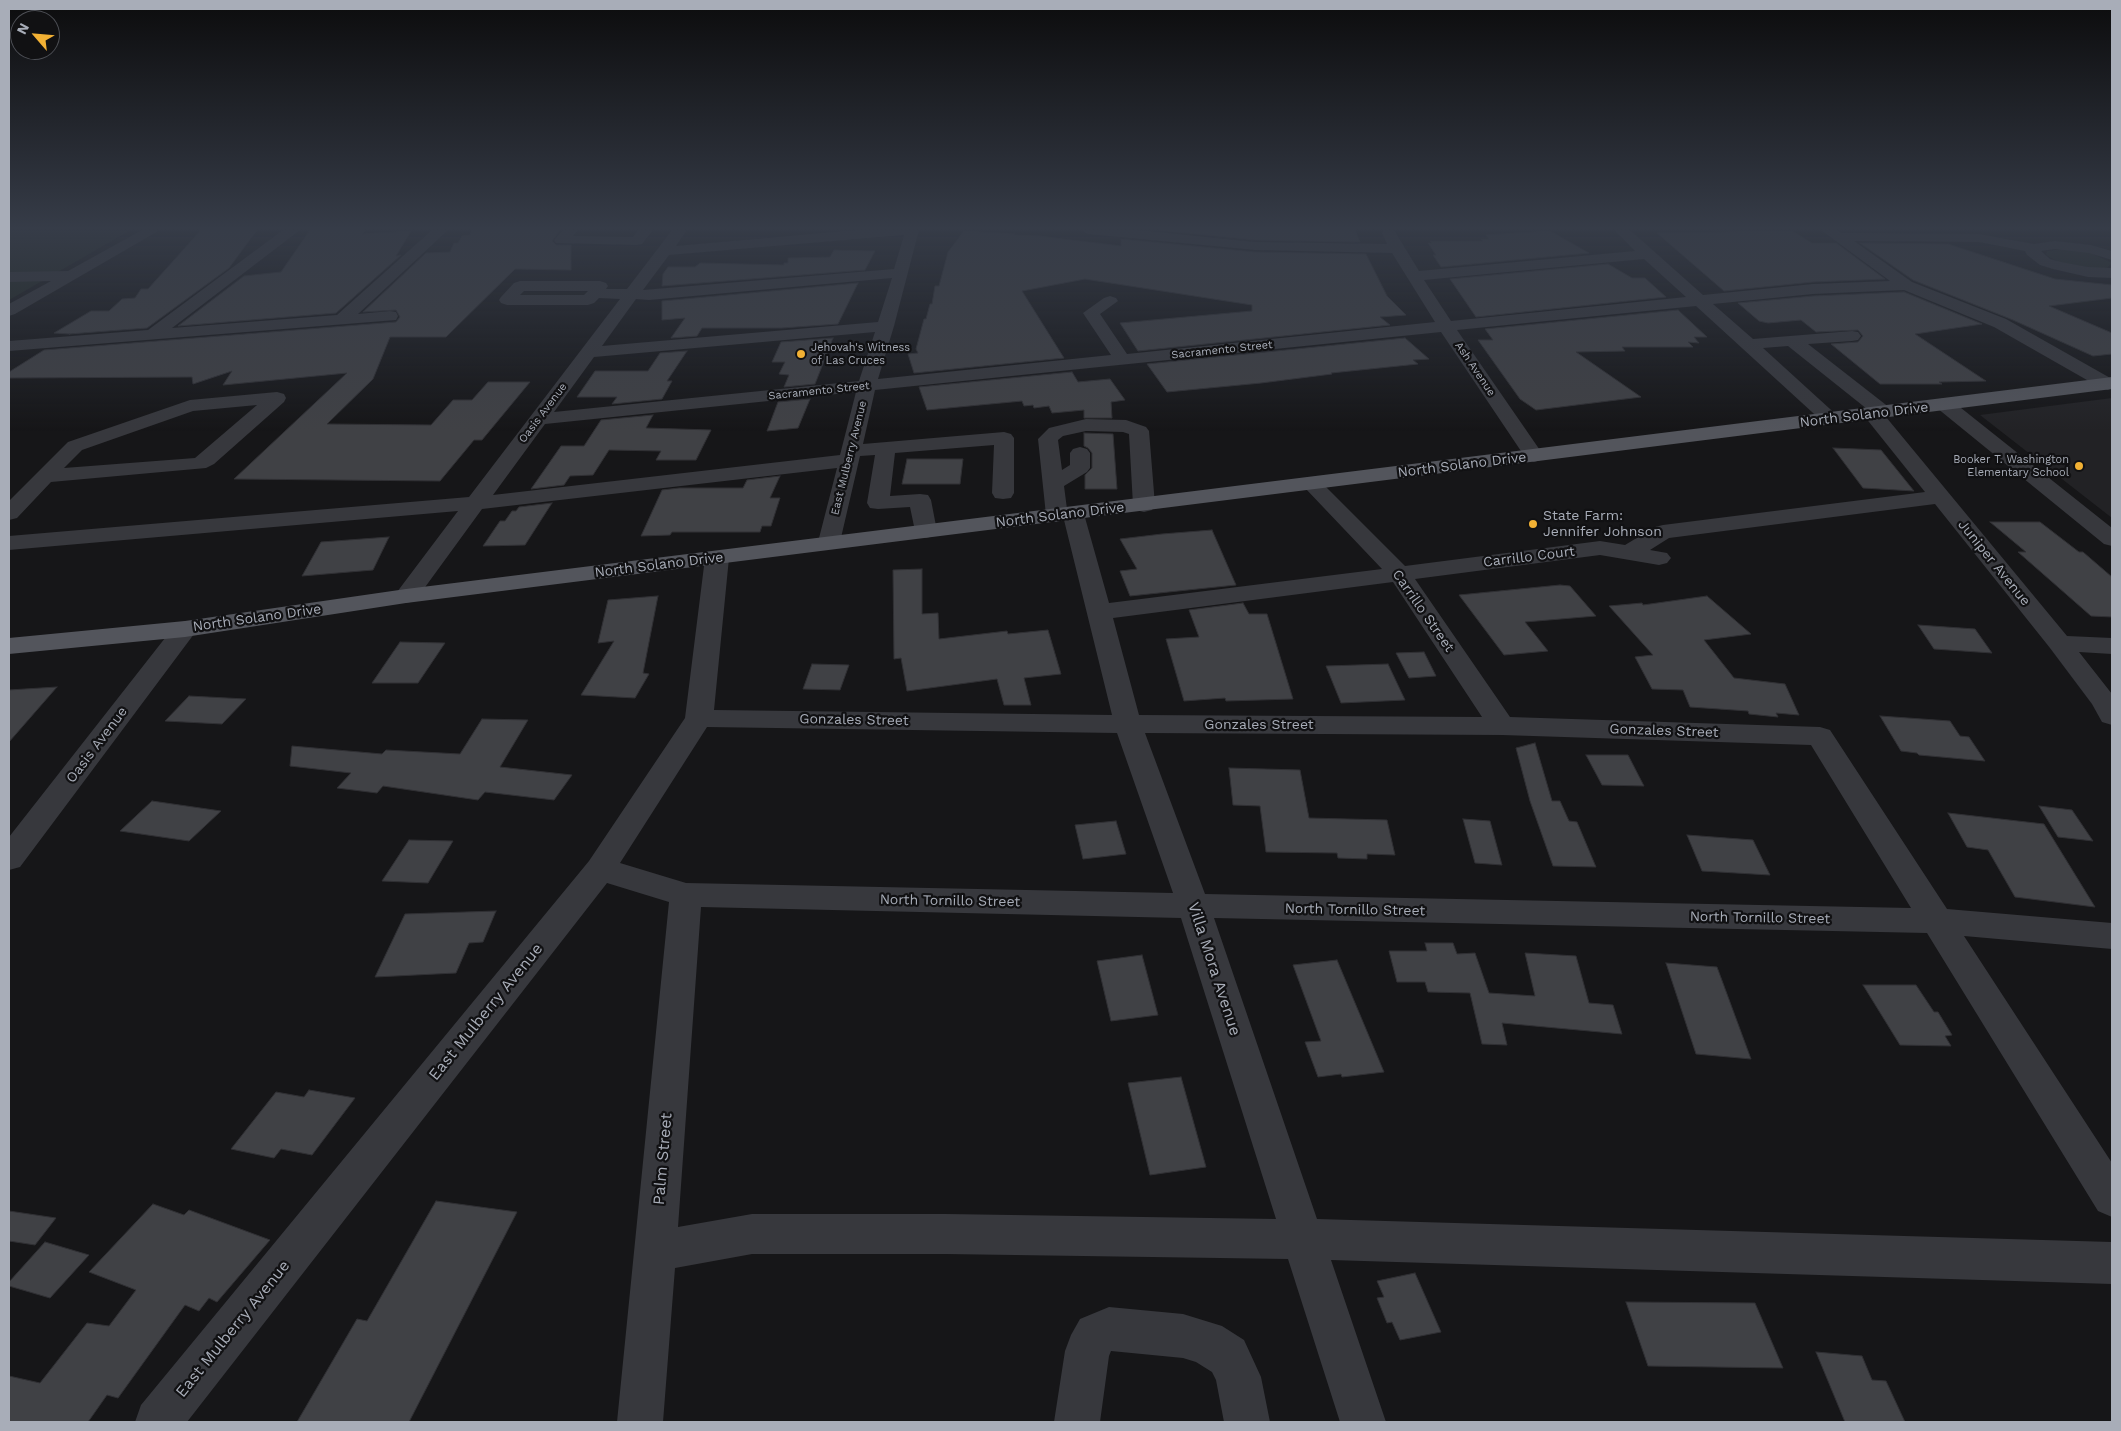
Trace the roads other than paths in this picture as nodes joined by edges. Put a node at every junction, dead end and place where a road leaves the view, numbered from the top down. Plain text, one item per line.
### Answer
1 (33, 297) edge
2 (203, 297) edge
3 (367, 297) edge
4 (510, 297) edge
5 (591, 297) edge
6 (629, 297) edge
7 (894, 297) edge
8 (1427, 297) edge
9 (1692, 297) edge
10 (1738, 297) edge
11 (1935, 297) edge
12 (1697, 301) junction
13 (1110, 302) dead end
14 (9, 311) edge
15 (390, 316) dead end
16 (341, 320) junction
17 (886, 326) junction
18 (1447, 328) junction
19 (152, 335) junction
20 (1852, 336) dead end
21 (1792, 340) junction
22 (1747, 344) junction
23 (9, 346) edge
24 (589, 352) junction
25 (1122, 359) junction
26 (2110, 383) edge
27 (868, 386) junction
28 (1944, 404) junction
29 (1878, 413) junction
30 (539, 419) junction
31 (1831, 420) junction
32 (1140, 438) junction
33 (886, 448) junction
34 (850, 456) junction
35 (1534, 456) junction
36 (45, 476) junction
37 (1055, 482) junction
38 (1312, 484) junction
39 (1003, 493) dead end
40 (879, 495) junction
41 (840, 496) junction
42 (1940, 497) junction
43 (476, 503) junction
44 (1144, 505) junction
45 (9, 513) edge
46 (1065, 514) junction
47 (926, 531) junction
48 (2112, 539) edge
49 (828, 542) junction
50 (9, 543) edge
51 (1629, 553) junction
52 (717, 558) junction
53 (1659, 558) dead end
54 (1400, 574) junction
55 (406, 596) junction
56 (1098, 612) junction
57 (185, 629) junction
58 (2059, 643) junction
59 (9, 646) edge
60 (2112, 646) edge
61 (2112, 716) edge
62 (698, 718) junction
63 (1128, 724) junction
64 (1502, 726) junction
65 (9, 859) edge
66 (600, 869) junction
67 (686, 895) junction
68 (1194, 907) junction
69 (1938, 921) junction
70 (2112, 936) edge
71 (2112, 1198) edge
72 (1303, 1240) junction
73 (655, 1251) junction
74 (2112, 1263) edge
75 (158, 1422) edge
76 (640, 1422) edge
77 (1077, 1422) edge
78 (1246, 1422) edge
79 (1363, 1422) edge

1 - 14 street
2 - 19 street
3 - 16 street
4 - 5 street
6 - 24 street, Oasis Avenue
7 - 17 street, East Mulberry Avenue
8 - 18 street, Ash Avenue
9 - 12 street
10 - 12 street, Sacramento Street
11 - 26 street
12 - 18 street, Sacramento Street
12 - 22 street
13 - 25 street
15 - 16 street
16 - 19 street
17 - 24 street
17 - 27 street, East Mulberry Avenue
18 - 25 street, Sacramento Street
18 - 35 street, Ash Avenue
19 - 23 street
20 - 21 street
21 - 22 street
21 - 29 street, Juniper Avenue
22 - 31 street
24 - 30 street, Oasis Avenue
25 - 27 street, Sacramento Street
26 - 28 main road, North Solano Drive
27 - 30 street, Sacramento Street
27 - 34 street, East Mulberry Avenue
28 - 29 main road, North Solano Drive
28 - 48 street
29 - 31 main road, North Solano Drive
29 - 42 street, Juniper Avenue
30 - 43 street, Oasis Avenue
31 - 35 main road, North Solano Drive
32 - 37 street
32 - 37 street, Villa Mora Avenue
32 - 44 street
33 - 34 street
33 - 39 street
33 - 40 street
34 - 41 street, East Mulberry Avenue
34 - 43 street
35 - 38 main road, North Solano Drive
36 - 36 street
36 - 45 street
37 - 46 street, Villa Mora Avenue
38 - 44 main road, North Solano Drive
38 - 54 street, Carrillo Street
40 - 41 street
40 - 47 street
41 - 49 street, East Mulberry Avenue
42 - 51 street
42 - 58 street, Juniper Avenue
43 - 50 street
43 - 55 street, Oasis Avenue
44 - 46 main road, North Solano Drive
46 - 47 main road, North Solano Drive
46 - 56 street, Villa Mora Avenue
47 - 49 main road, North Solano Drive
49 - 52 main road, North Solano Drive
51 - 53 street, Carrillo Court
51 - 54 street, Carrillo Court
52 - 55 main road, North Solano Drive
52 - 62 street, East Mulberry Avenue
54 - 56 street, Carrillo Court
54 - 64 street, Carrillo Street
55 - 57 main road, North Solano Drive
56 - 63 street, Villa Mora Avenue
57 - 59 main road, North Solano Drive
57 - 65 street, Oasis Avenue
58 - 60 street
58 - 61 street, Juniper Avenue
62 - 63 street, Gonzales Street
62 - 66 street, East Mulberry Avenue
63 - 64 street, Gonzales Street
63 - 68 street, Villa Mora Avenue
64 - 69 street, Gonzales Street
66 - 67 street, North Tornillo Street
66 - 75 street, East Mulberry Avenue
67 - 68 street, North Tornillo Street
67 - 73 street, Palm Street
68 - 69 street, North Tornillo Street
68 - 72 street, Villa Mora Avenue
69 - 70 street, North Tornillo Street
69 - 71 street
72 - 73 street
72 - 74 street
72 - 79 street, Villa Mora Avenue
73 - 76 street, Palm Street
77 - 78 street

